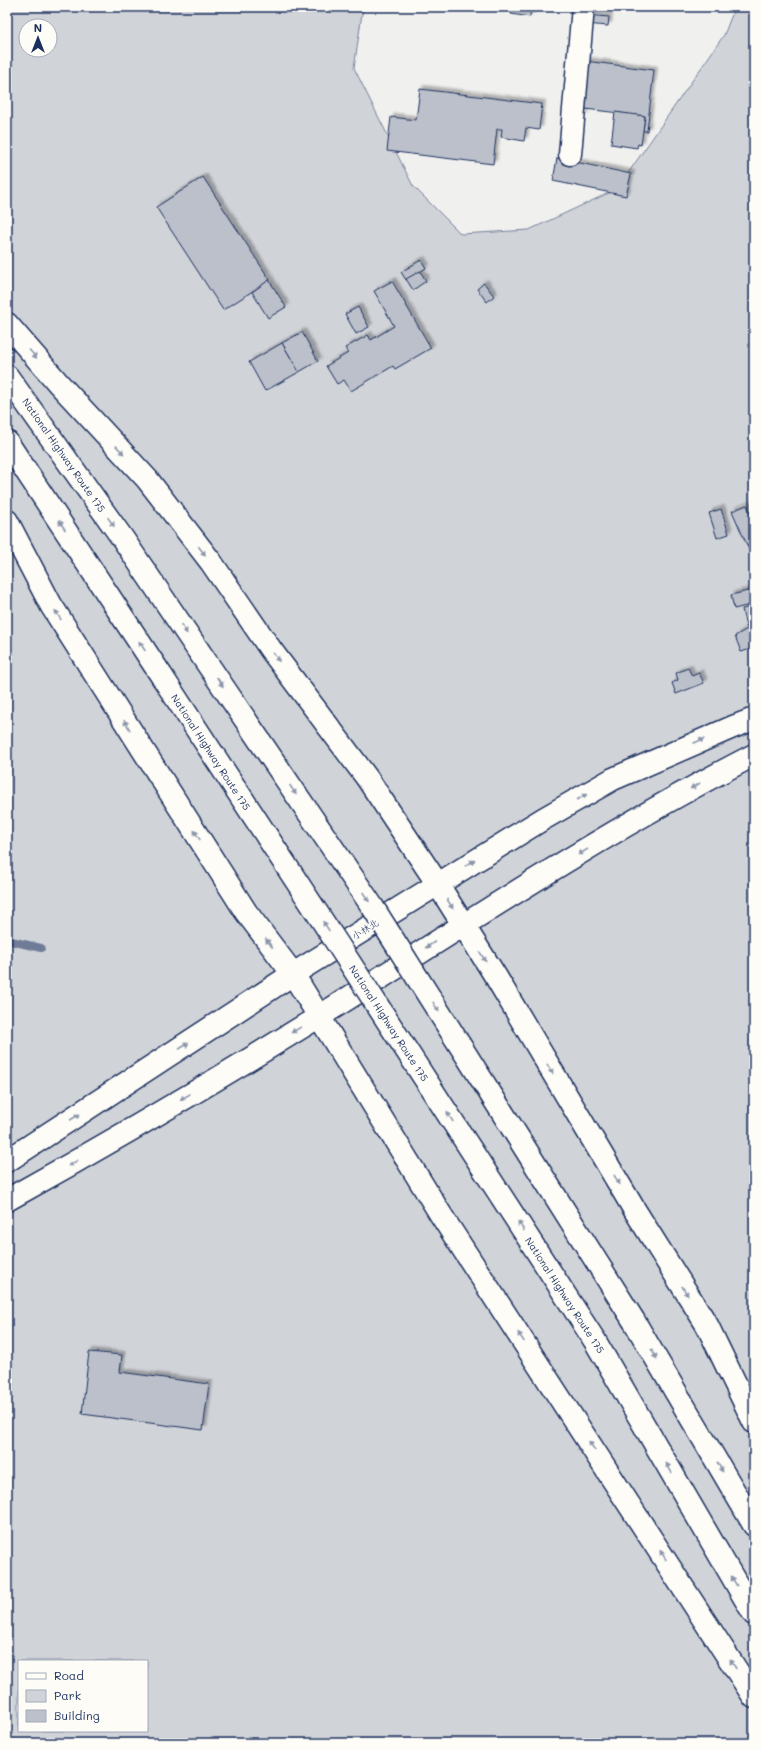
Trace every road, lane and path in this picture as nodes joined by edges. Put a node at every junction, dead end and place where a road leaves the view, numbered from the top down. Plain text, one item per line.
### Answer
1 (583, 7) edge
2 (570, 154) dead end
3 (7, 324) edge
4 (7, 376) edge
5 (7, 442) edge
6 (7, 521) edge
7 (754, 719) edge
8 (754, 755) edge
9 (437, 883) junction
10 (463, 924) junction
11 (293, 974) junction
12 (319, 1016) junction
13 (7, 1161) edge
14 (7, 1200) edge
15 (754, 1422) edge
16 (754, 1525) edge
17 (754, 1614) edge
18 (754, 1697) edge

1 - 2 main road
3 -> 9 main road
4 -> 16 main road, National Highway Route 175, bridge
17 -> 5 main road, National Highway Route 175, bridge
11 -> 6 main road
9 -> 7 main road, 小林北
8 -> 10 main road
9 -> 10 main road
9 - 11 main road, 小林北
10 -> 12 main road
10 -> 15 main road
11 - 12 main road
13 -> 11 main road, 小林北
12 -> 14 main road
18 -> 12 main road

